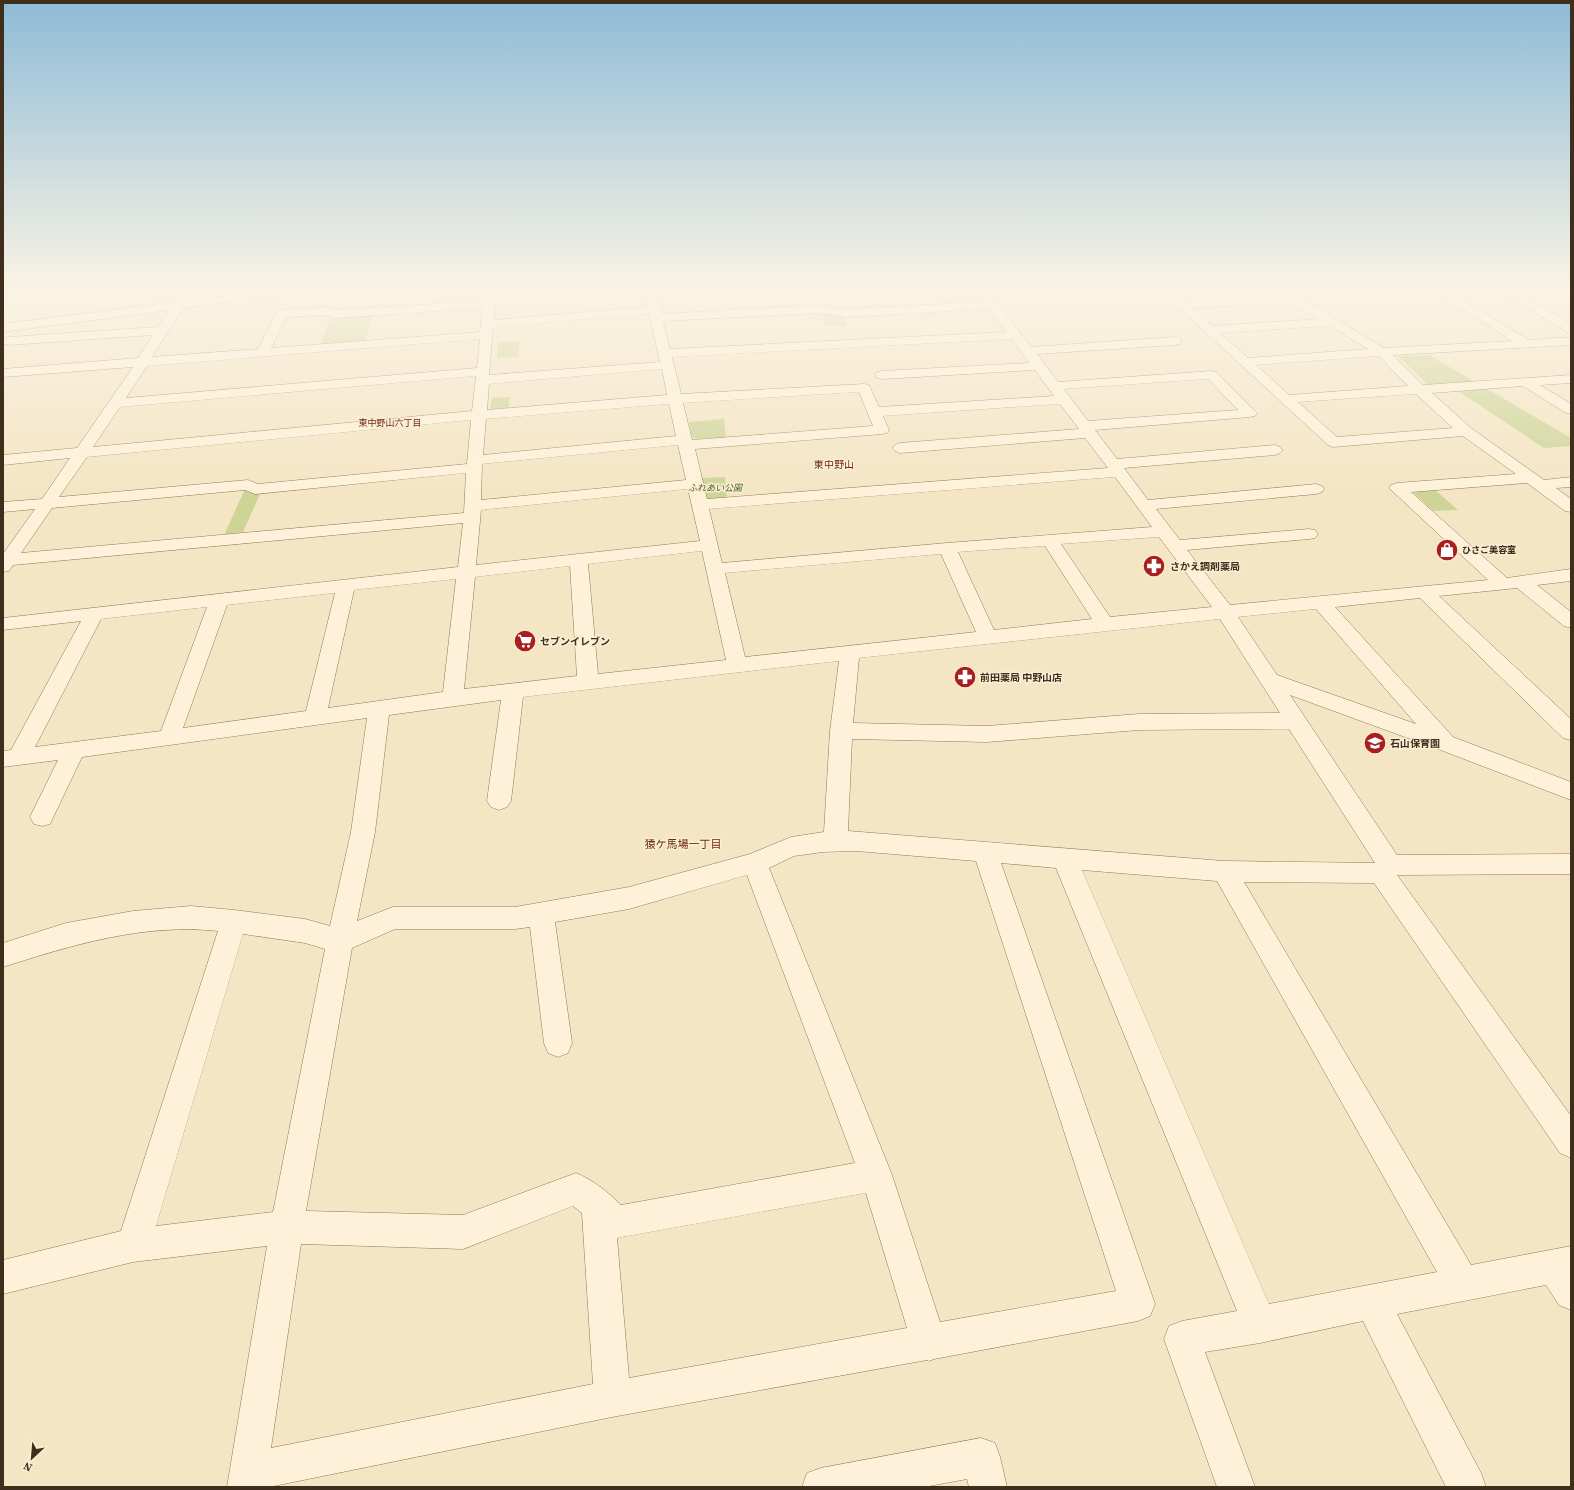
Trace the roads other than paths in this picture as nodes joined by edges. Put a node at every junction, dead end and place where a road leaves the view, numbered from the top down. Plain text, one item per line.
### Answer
1 (145, 356) edge
2 (220, 356) edge
3 (485, 356) edge
4 (664, 356) edge
5 (716, 356) edge
6 (1031, 356) edge
7 (1238, 356) edge
8 (1334, 356) edge
9 (1386, 356) edge
10 (665, 359) junction
11 (141, 362) junction
12 (1245, 362) junction
13 (1039, 366) junction
14 (3, 373) edge
15 (882, 375) dead end
16 (483, 376) junction
17 (1571, 379) edge
18 (1525, 382) junction
19 (1054, 386) junction
20 (1420, 390) junction
21 (674, 399) junction
22 (1286, 399) junction
23 (1064, 400) junction
24 (116, 403) junction
25 (1571, 410) edge
26 (874, 412) junction
27 (479, 415) junction
28 (1087, 430) junction
29 (1466, 431) junction
30 (684, 442) junction
31 (900, 448) dead end
32 (1276, 450) dead end
33 (82, 453) junction
34 (3, 460) edge
35 (475, 464) junction
36 (1116, 468) junction
37 (1535, 481) junction
38 (1571, 482) edge
39 (694, 484) junction
40 (1316, 489) dead end
41 (48, 502) junction
42 (699, 505) junction
43 (1144, 505) junction
44 (3, 507) edge
45 (1571, 507) edge
46 (472, 512) junction
47 (1164, 531) junction
48 (26, 534) junction
49 (1309, 534) dead end
50 (3, 536) edge
51 (1050, 540) junction
52 (708, 545) junction
53 (1175, 546) junction
54 (947, 548) junction
55 (579, 560) junction
56 (6, 564) edge
57 (714, 569) junction
58 (465, 573) junction
59 (1571, 575) edge
60 (1512, 583) junction
61 (346, 586) junction
62 (1424, 592) junction
63 (219, 600) junction
64 (1320, 602) junction
65 (1225, 612) junction
66 (94, 615) junction
67 (1571, 622) edge
68 (3, 624) edge
69 (1105, 624) junction
70 (988, 637) junction
71 (850, 653) junction
72 (736, 664) junction
73 (1270, 680) junction
74 (588, 682) junction
75 (513, 691) junction
76 (453, 698) junction
77 (380, 709) junction
78 (315, 717) junction
79 (1295, 721) junction
80 (841, 731) junction
81 (1571, 732) edge
82 (169, 738) junction
83 (1446, 743) junction
84 (75, 749) junction
85 (11, 758) edge
86 (1571, 791) edge
87 (499, 801) dead end
88 (42, 817) dead end
89 (836, 842) junction
90 (985, 851) junction
91 (1064, 859) junction
92 (755, 863) junction
93 (1571, 864) edge
94 (1386, 869) junction
95 (1224, 871) junction
96 (541, 913) junction
97 (234, 921) junction
98 (340, 941) junction
99 (3, 956) edge
100 (558, 1043) dead end
101 (1571, 1142) edge
102 (876, 1175) junction
103 (598, 1205) junction
104 (287, 1227) junction
105 (133, 1245) junction
106 (1565, 1274) edge
107 (3, 1278) edge
108 (1463, 1285) junction
109 (1372, 1302) junction
110 (1260, 1325) junction
111 (929, 1343) junction
112 (612, 1399) junction
113 (247, 1480) edge
114 (820, 1487) edge
115 (988, 1487) edge
116 (1236, 1487) edge
117 (1467, 1487) edge

1 - 11 street
2 - 11 street
3 - 16 street
4 - 10 street
5 - 10 street
6 - 13 street
7 - 12 street
8 - 12 street
9 - 20 street
10 - 16 street
10 - 21 street
11 - 14 street
11 - 24 street
12 - 22 street
13 - 15 street
13 - 19 street
16 - 24 street
16 - 27 street
17 - 18 street
18 - 20 street
18 - 25 street
19 - 23 street
19 - 28 street
20 - 22 street
20 - 29 street
21 - 26 street
21 - 27 street
21 - 30 street
22 - 29 street
23 - 26 street
23 - 28 street
24 - 33 street
26 - 30 street
27 - 33 street
27 - 35 street
28 - 31 street
28 - 36 street
29 - 37 street
30 - 35 street
30 - 39 street
32 - 36 street
33 - 34 street
33 - 41 street
35 - 41 street
35 - 46 street
36 - 42 street
36 - 43 street
37 - 38 street
37 - 45 street
37 - 60 street
39 - 42 street
39 - 46 street
40 - 43 street
41 - 44 street
41 - 48 street
42 - 52 street
43 - 47 street
46 - 56 street
46 - 58 street
47 - 51 street
47 - 53 street
48 - 50 street
48 - 56 street
49 - 53 street
51 - 54 street
51 - 69 street
52 - 55 street
52 - 57 street
53 - 65 street
54 - 57 street
54 - 70 street
55 - 58 street
55 - 74 street
57 - 72 street
58 - 61 street
58 - 76 street
59 - 60 street
60 - 62 street
60 - 67 street
61 - 63 street
61 - 78 street
62 - 64 street
62 - 81 street
63 - 66 street
63 - 82 street
64 - 65 street
64 - 83 street
65 - 69 street
65 - 73 street
66 - 68 street
66 - 85 street
69 - 70 street
70 - 71 street
71 - 72 street
71 - 80 street
72 - 74 street
73 - 79 street
73 - 83 street
74 - 75 street
75 - 76 street
75 - 87 street
76 - 77 street
77 - 78 street
77 - 98 street
78 - 82 street
79 - 80 street
79 - 94 street
80 - 89 street
82 - 84 street
83 - 86 street
84 - 85 street
84 - 88 street
89 - 90 street
89 - 92 street
90 - 91 street
90 - 111 street
91 - 95 street
91 - 110 street
92 - 96 street
92 - 102 street
93 - 94 street
94 - 95 street
94 - 101 street
95 - 108 street
96 - 98 street
96 - 100 street
97 - 98 street
97 - 99 street
97 - 105 street
98 - 104 street
102 - 103 street
102 - 111 street
103 - 104 street
103 - 112 street
104 - 105 street
104 - 113 street
105 - 107 street
106 - 108 street
108 - 109 street
109 - 110 street
109 - 117 street
110 - 116 street
111 - 112 street
112 - 113 street
114 - 115 street

